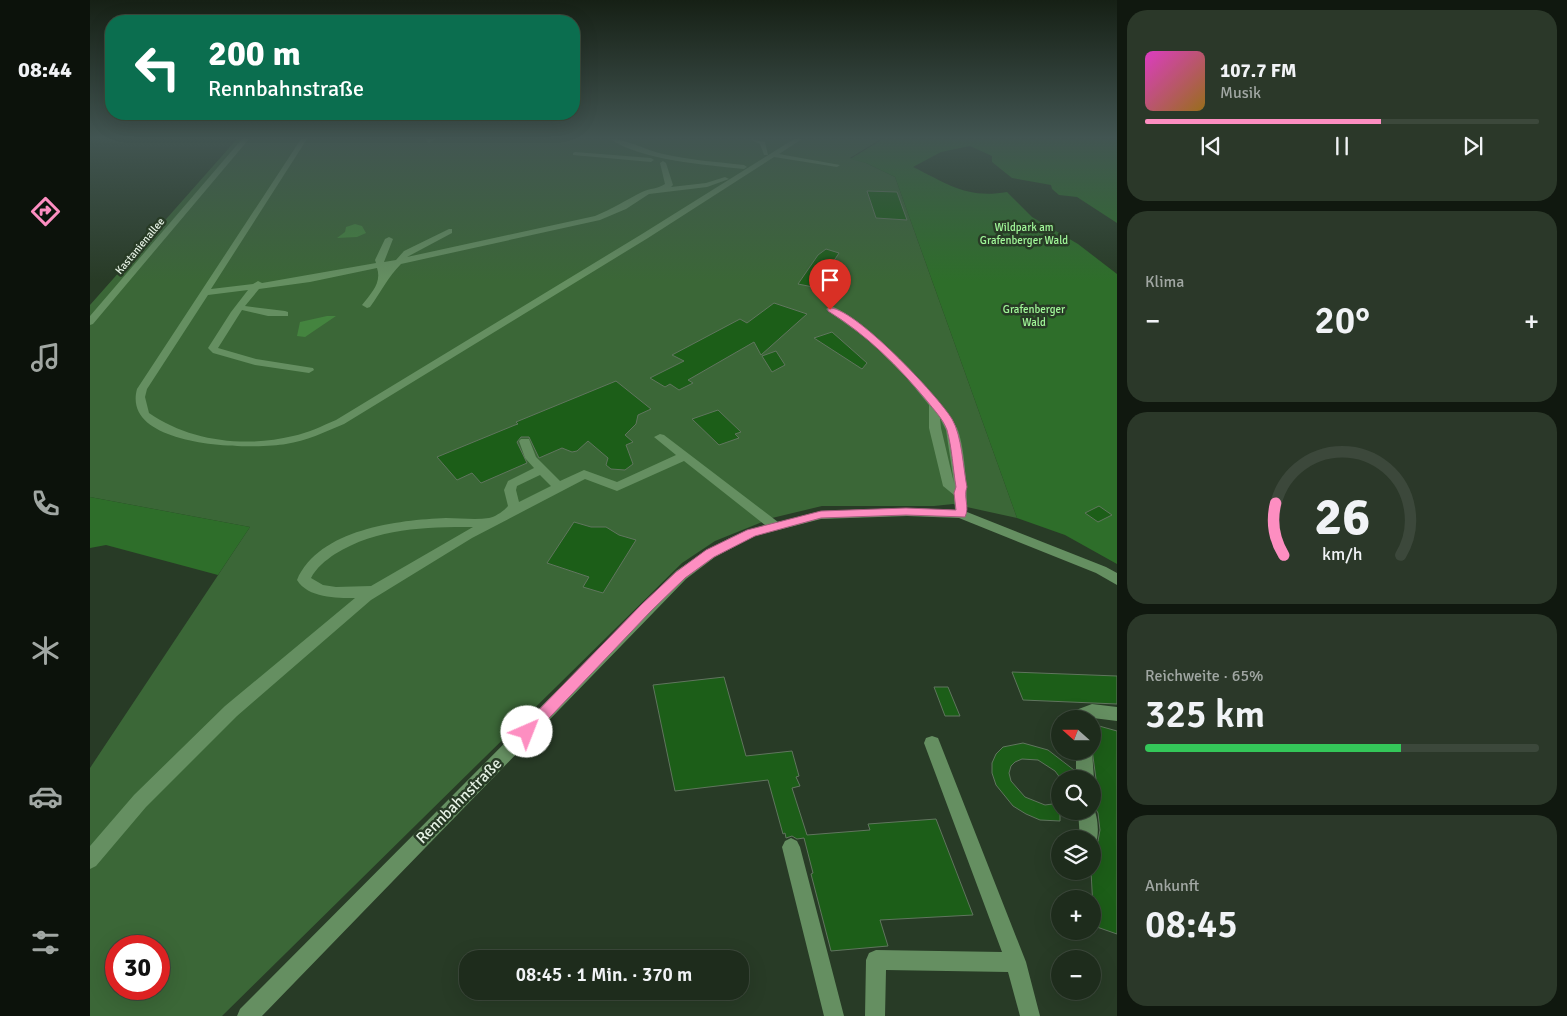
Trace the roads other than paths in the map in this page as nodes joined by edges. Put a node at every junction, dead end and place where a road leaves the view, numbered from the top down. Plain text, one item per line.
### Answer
1 (206, 186) edge
2 (274, 186) edge
3 (667, 186) edge
4 (695, 186) edge
5 (718, 186) edge
6 (663, 190) junction
7 (449, 231) dead end
8 (389, 239) dead end
9 (399, 261) junction
10 (381, 264) junction
11 (384, 276) junction
12 (263, 278) dead end
13 (256, 287) junction
14 (206, 292) junction
15 (368, 305) dead end
16 (239, 307) junction
17 (830, 310) dead end
18 (285, 314) dead end
19 (90, 322) edge
20 (309, 370) dead end
21 (660, 437) dead end
22 (525, 441) dead end
23 (685, 456) junction
24 (542, 469) junction
25 (559, 487) junction
26 (510, 512) junction
27 (961, 514) junction
28 (491, 522) junction
29 (775, 526) junction
30 (1117, 580) edge
31 (372, 592) junction
32 (1101, 712) edge
33 (1117, 714) edge
34 (932, 743) dead end
35 (791, 847) dead end
36 (90, 860) edge
37 (1016, 962) junction
38 (247, 1016) edge
39 (834, 1016) edge
40 (875, 1016) edge
41 (1030, 1016) edge

1 - 19 street, Kastanienallee
2 - 14 street
3 - 6 street
4 - 6 street
5 - 14 street
6 - 9 street
7 - 9 street
8 - 10 street
9 - 10 street
9 - 11 street
10 - 11 street
10 - 13 street
11 - 15 street
12 - 13 street
13 - 14 street
13 - 16 street
16 - 18 street
16 - 20 street
17 - 27 street
21 - 23 street
22 - 24 street
23 - 25 street
23 - 29 street
24 - 25 street
24 - 26 street
25 - 26 street
26 - 28 street
27 - 29 street, Rennbahnstraße
27 - 30 street, Rennbahnstraße
28 - 31 street
28 - 31 street
29 - 38 street, Rennbahnstraße
31 - 36 street
32 - 33 street
34 - 37 street
35 - 39 street
37 - 40 street
37 - 41 street

